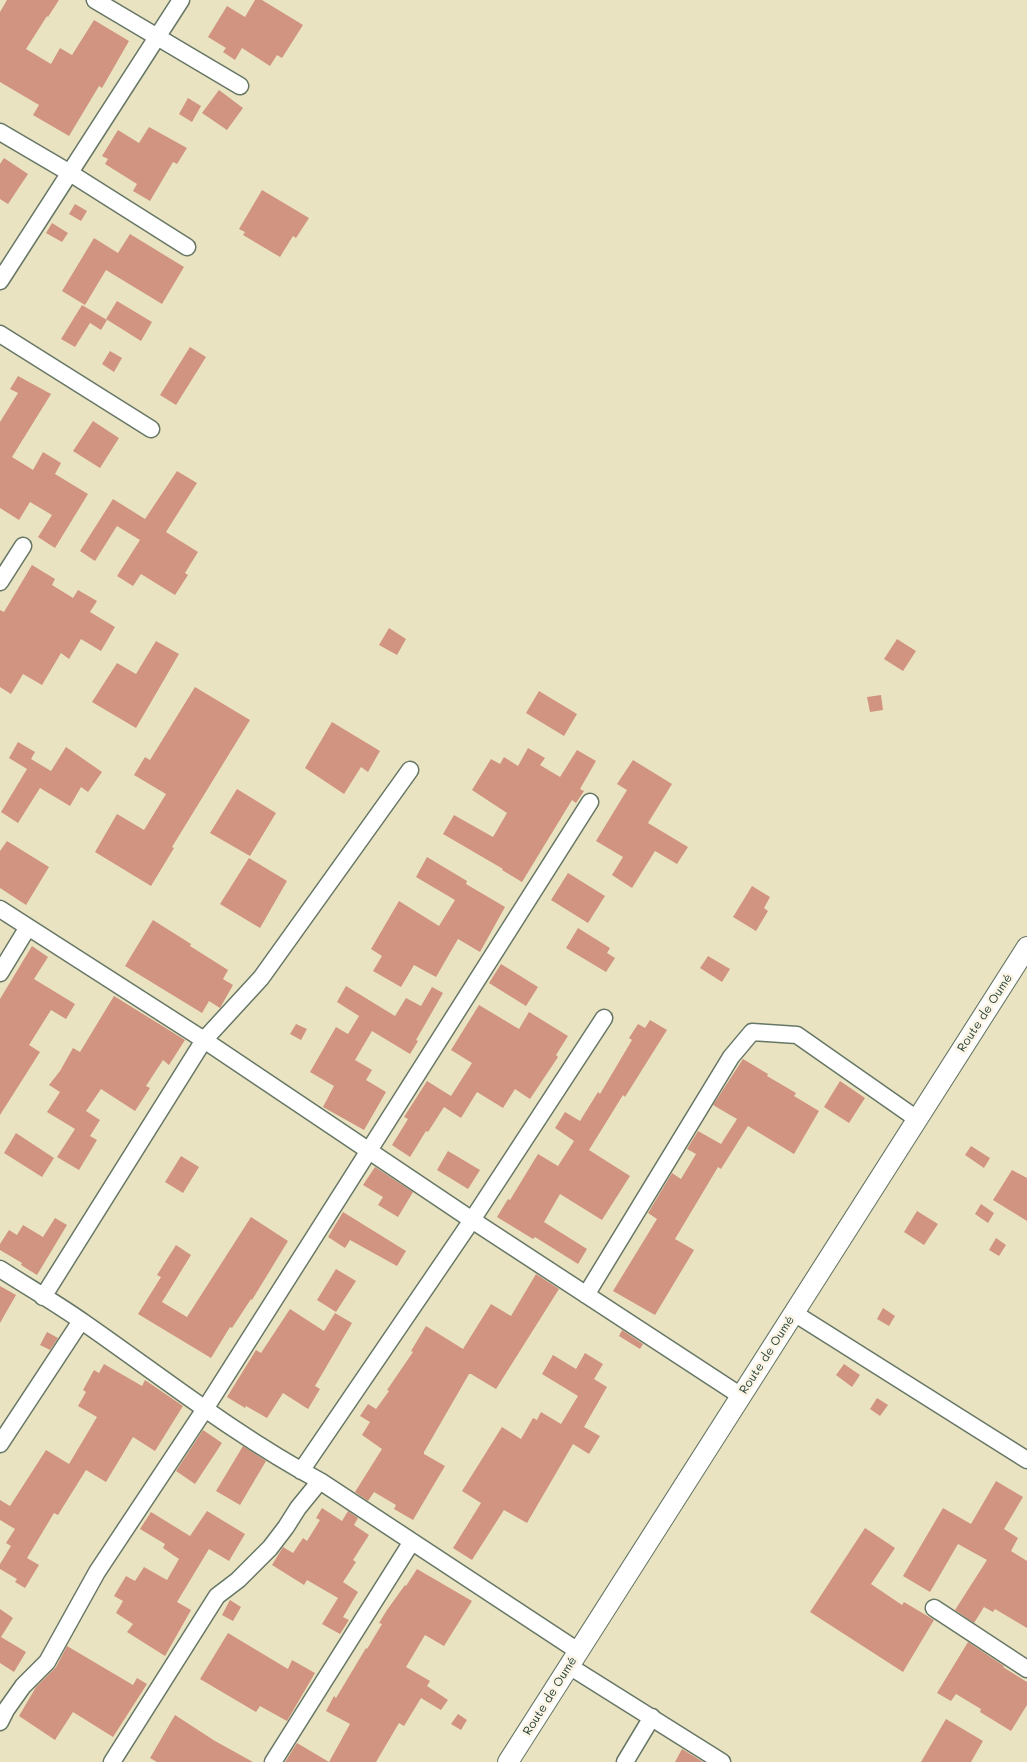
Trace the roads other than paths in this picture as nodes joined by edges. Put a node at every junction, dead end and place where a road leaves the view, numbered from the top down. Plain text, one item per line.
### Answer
1 (95, 0) edge
2 (181, 0) edge
3 (157, 38) junction
4 (240, 86) dead end
5 (0, 132) edge
6 (70, 173) junction
7 (187, 247) dead end
8 (0, 281) edge
9 (0, 334) edge
10 (151, 430) dead end
11 (23, 546) dead end
12 (0, 582) edge
13 (410, 770) dead end
14 (590, 802) dead end
15 (0, 909) edge
16 (28, 927) junction
17 (1027, 948) edge
18 (0, 974) edge
19 (604, 1018) dead end
20 (204, 1040) junction
21 (917, 1119) junction
22 (370, 1150) junction
23 (472, 1220) junction
24 (0, 1269) edge
25 (586, 1295) junction
26 (43, 1297) junction
27 (794, 1313) junction
28 (81, 1321) junction
29 (741, 1396) junction
30 (205, 1409) junction
31 (0, 1444) edge
32 (1027, 1460) edge
33 (300, 1471) junction
34 (320, 1481) junction
35 (411, 1542) junction
36 (934, 1608) dead end
37 (574, 1659) junction
38 (1027, 1669) edge
39 (652, 1717) junction
40 (0, 1722) edge
41 (112, 1762) edge
42 (273, 1762) edge
43 (508, 1762) edge
44 (625, 1762) edge
45 (722, 1762) edge

1 - 3 street
2 - 3 street
3 - 4 street
3 - 6 street
5 - 6 street
6 - 7 street
6 - 8 street
9 - 10 street
11 - 12 street
13 - 20 street
14 - 22 street
15 - 16 street
16 - 18 street
16 - 20 street
17 - 21 street, Route de Oumé
19 - 23 street
20 - 22 street
20 - 26 street
21 - 25 street
21 - 27 street, Route de Oumé
22 - 23 street
22 - 30 street
23 - 25 street
23 - 33 street
24 - 26 street
25 - 29 street
26 - 28 street
27 - 29 street, Route de Oumé
27 - 32 street
28 - 30 street
28 - 31 street
29 - 37 street, Route de Oumé
30 - 33 street
30 - 40 street
33 - 34 street
34 - 35 street
34 - 41 street
35 - 37 street
35 - 42 street
36 - 38 street
37 - 39 street
37 - 43 street, Route de Oumé
39 - 44 street
39 - 45 street

